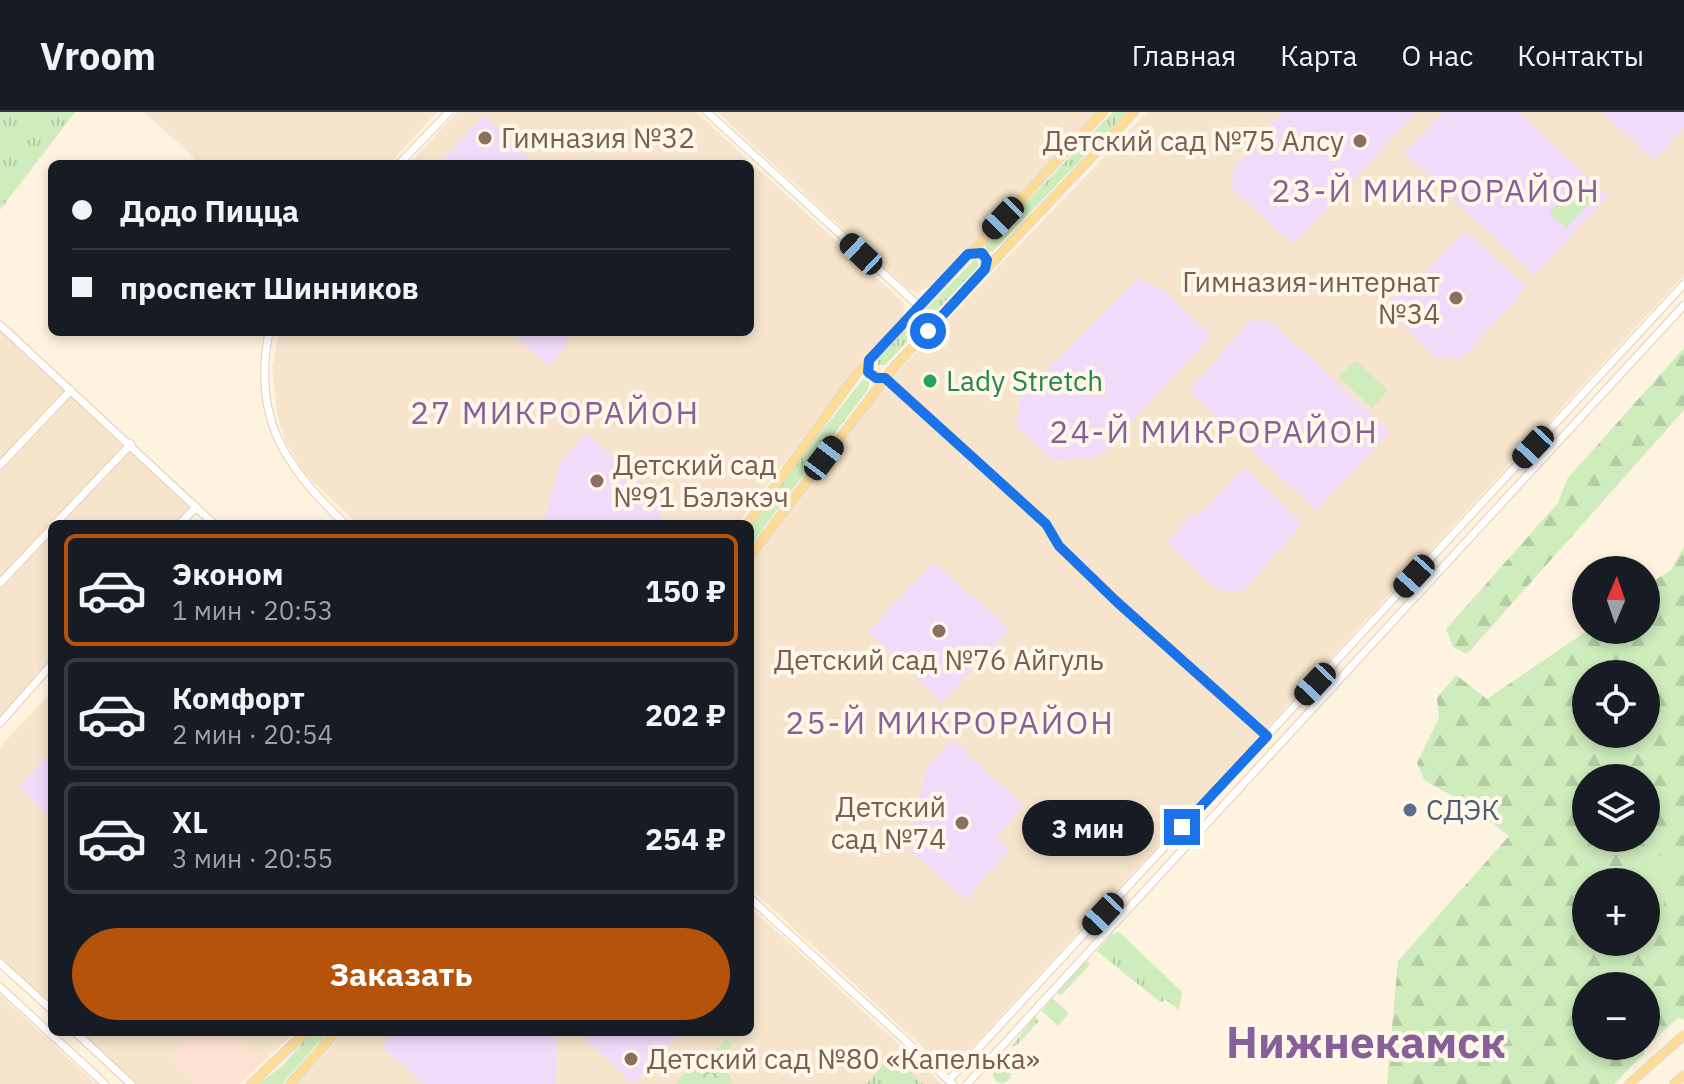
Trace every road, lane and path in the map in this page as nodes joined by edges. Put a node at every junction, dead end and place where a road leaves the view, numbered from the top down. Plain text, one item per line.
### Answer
1 (449, 112) edge
2 (707, 112) edge
3 (1103, 112) edge
4 (1134, 112) edge
5 (403, 160) edge
6 (970, 252) junction
7 (985, 269) junction
8 (1684, 284) edge
9 (1684, 305) edge
10 (920, 307) junction
11 (0, 325) edge
12 (269, 336) edge
13 (869, 360) junction
14 (885, 378) junction
15 (71, 390) junction
16 (131, 444) junction
17 (0, 465) edge
18 (196, 507) junction
19 (60, 520) edge
20 (184, 520) edge
21 (210, 520) edge
22 (341, 520) edge
23 (750, 520) edge
24 (48, 532) edge
25 (754, 551) edge
26 (0, 583) edge
27 (48, 669) edge
28 (0, 723) edge
29 (1267, 736) junction
30 (754, 902) edge
31 (0, 963) edge
32 (0, 987) edge
33 (48, 1006) edge
34 (48, 1031) edge
35 (1684, 1035) edge
36 (53, 1036) edge
37 (79, 1036) edge
38 (302, 1036) edge
39 (332, 1036) edge
40 (1684, 1075) edge
41 (951, 1082) edge
42 (105, 1084) edge
43 (131, 1084) edge
44 (251, 1084) edge
45 (290, 1084) edge
46 (967, 1084) edge
47 (1629, 1084) edge
48 (1674, 1084) edge

1 - 5 street
2 - 10 street
3 - 6 main road
4 - 7 main road
6 - 7 main road
6 - 10 main road
7 - 14 main road
8 - 29 street
9 - 46 street
10 - 13 main road
11 - 15 street
12 - 22 street
13 - 14 main road
13 - 23 main road
14 - 25 main road
14 - 29 street
15 - 16 street
15 - 17 street
16 - 18 street
16 - 19 street
18 - 20 street
18 - 21 street
24 - 26 street
27 - 28 street
29 - 41 street
30 - 41 street
31 - 33 street
32 - 34 street
35 - 47 main road
36 - 42 street
37 - 43 street
38 - 44 main road
39 - 45 main road
40 - 48 main road

